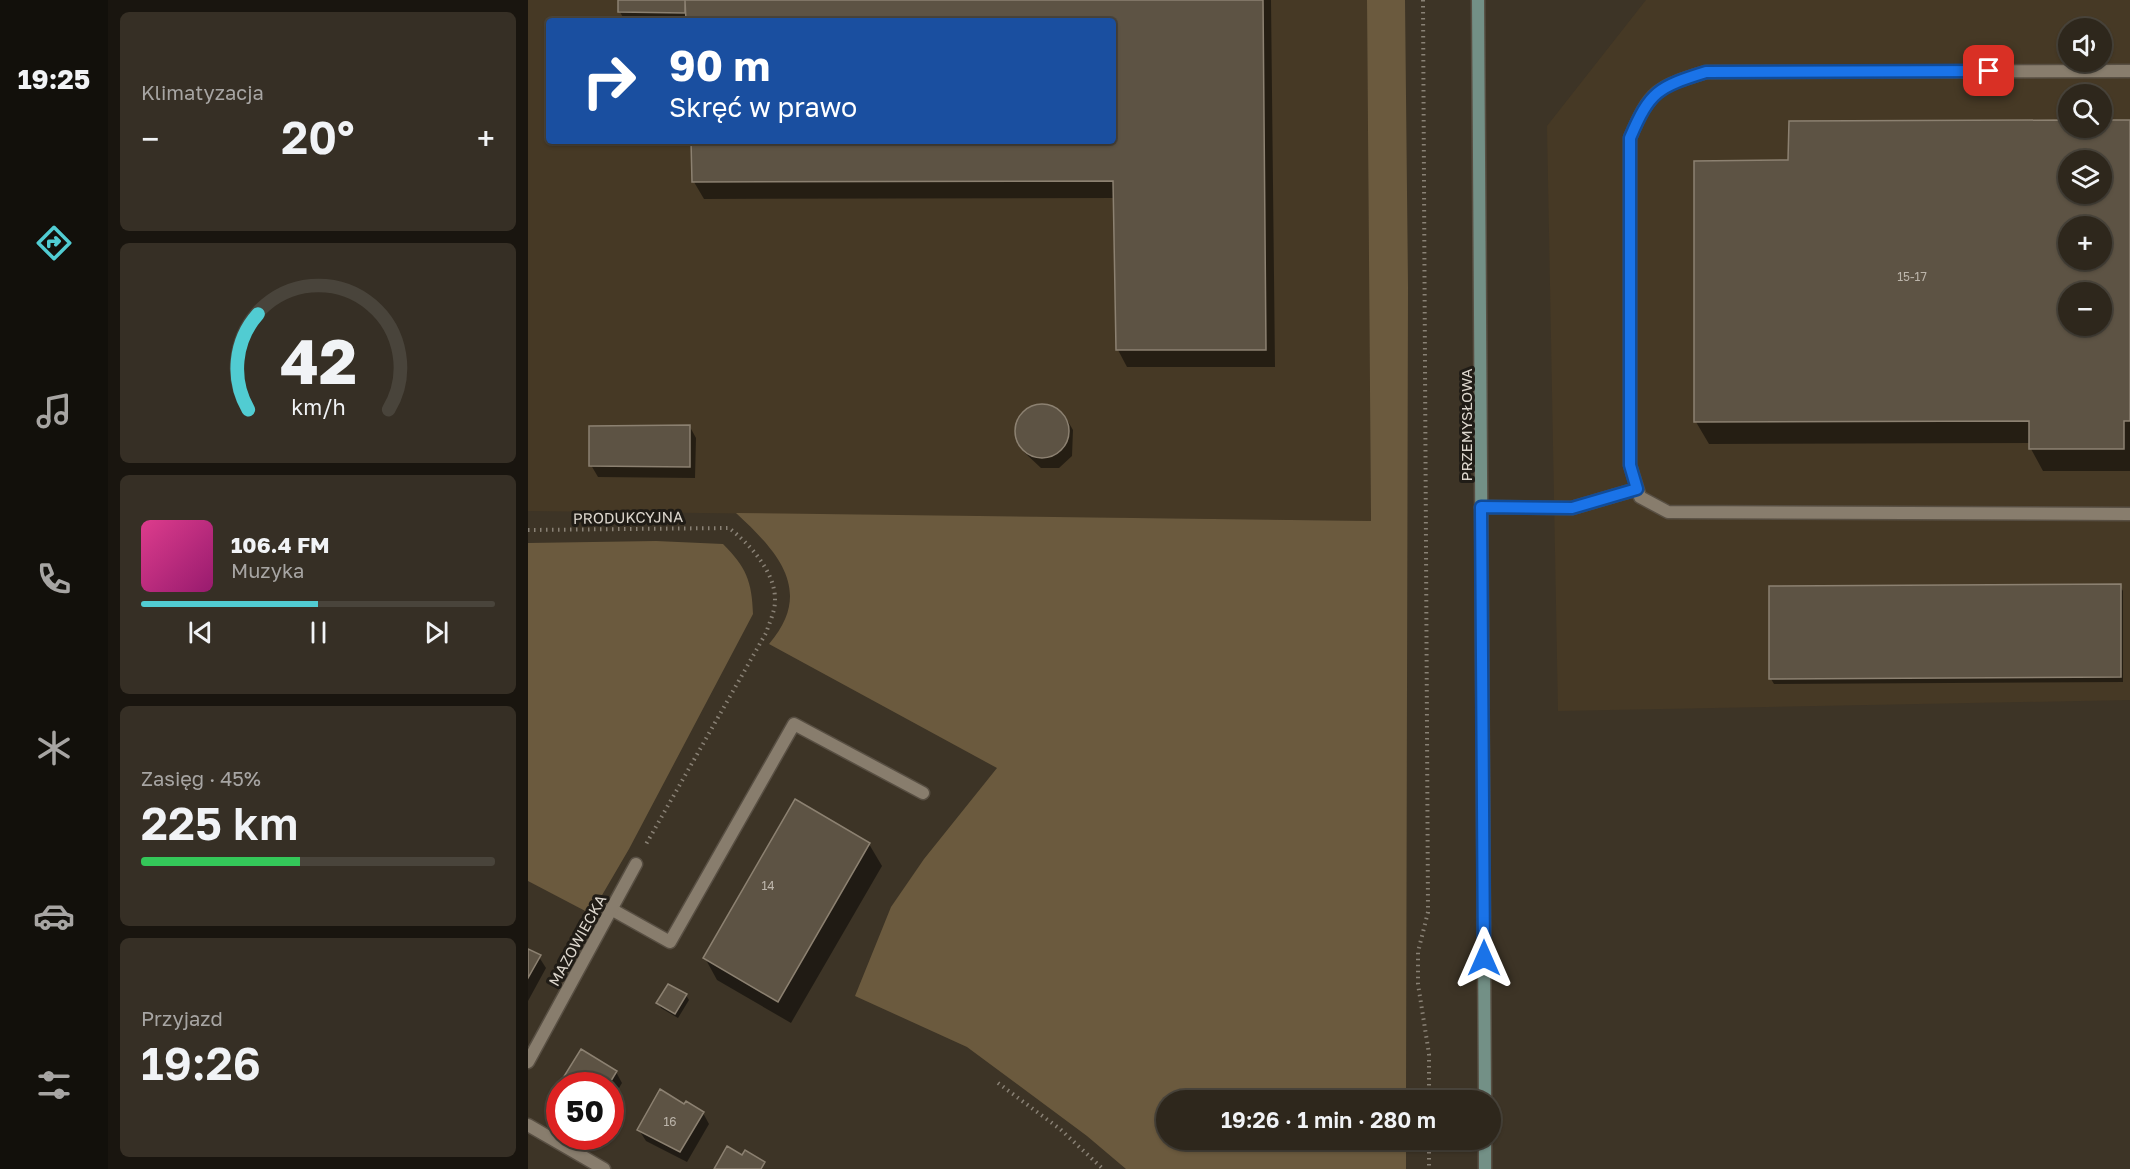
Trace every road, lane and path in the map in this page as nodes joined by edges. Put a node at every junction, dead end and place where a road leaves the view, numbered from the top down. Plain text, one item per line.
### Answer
1 (1423, 0) edge
2 (1478, 0) edge
3 (2130, 71) edge
4 (1637, 489) junction
5 (1481, 507) junction
6 (2130, 514) edge
7 (528, 530) edge
8 (923, 794) dead end
9 (636, 864) joint
10 (611, 909) junction
11 (528, 1062) edge
12 (998, 1083) dead end
13 (1429, 1090) edge
14 (1485, 1090) edge
15 (528, 1125) edge
16 (1429, 1150) edge
17 (1485, 1150) edge
18 (604, 1169) edge
19 (1103, 1169) edge
20 (1429, 1169) edge
21 (1485, 1169) edge

1 - 13 path
2 - 5 main road, PRZEMYSŁOWA
3 - 4 street
4 - 5 street
4 - 6 street
5 - 14 main road, PRZEMYSŁOWA
7 - 9 path, PRODUKCYJNA
8 - 10 street
9 - 10 street, MAZOWIECKA
10 - 11 street, MAZOWIECKA
12 - 19 path
15 - 18 street
16 - 20 path
17 - 21 main road

